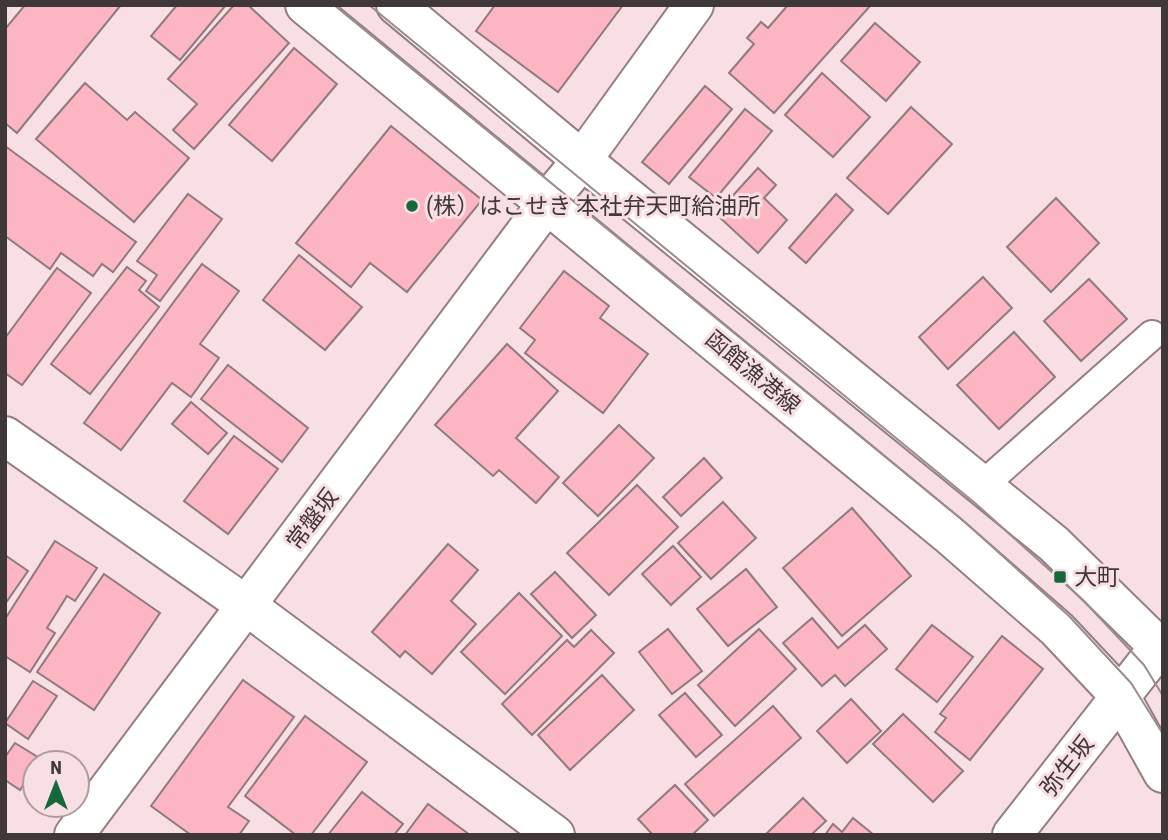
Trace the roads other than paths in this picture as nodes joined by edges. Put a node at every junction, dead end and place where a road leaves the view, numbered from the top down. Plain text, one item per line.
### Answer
1 (305, 5) edge
2 (396, 5) edge
3 (694, 5) edge
4 (582, 160) junction
5 (548, 203) junction
6 (1152, 335) dead end
7 (5, 436) edge
8 (983, 485) junction
9 (247, 606) junction
10 (1161, 648) edge
11 (1120, 696) junction
12 (1163, 773) edge
13 (74, 835) edge
14 (555, 835) edge
15 (1012, 835) edge

1 - 5 main road, 函館漁港線
2 - 4 main road
3 - 4 main road, 常盤坂
4 - 5 main road, 常盤坂
4 - 8 main road
5 - 9 main road, 常盤坂
5 - 11 main road, 函館漁港線
6 - 8 lane
7 - 9 main road
8 - 10 main road
9 - 13 main road, 常盤坂
9 - 14 main road
10 - 11 main road, 弥生坂
11 - 12 main road, 函館漁港線
11 - 15 main road, 弥生坂

